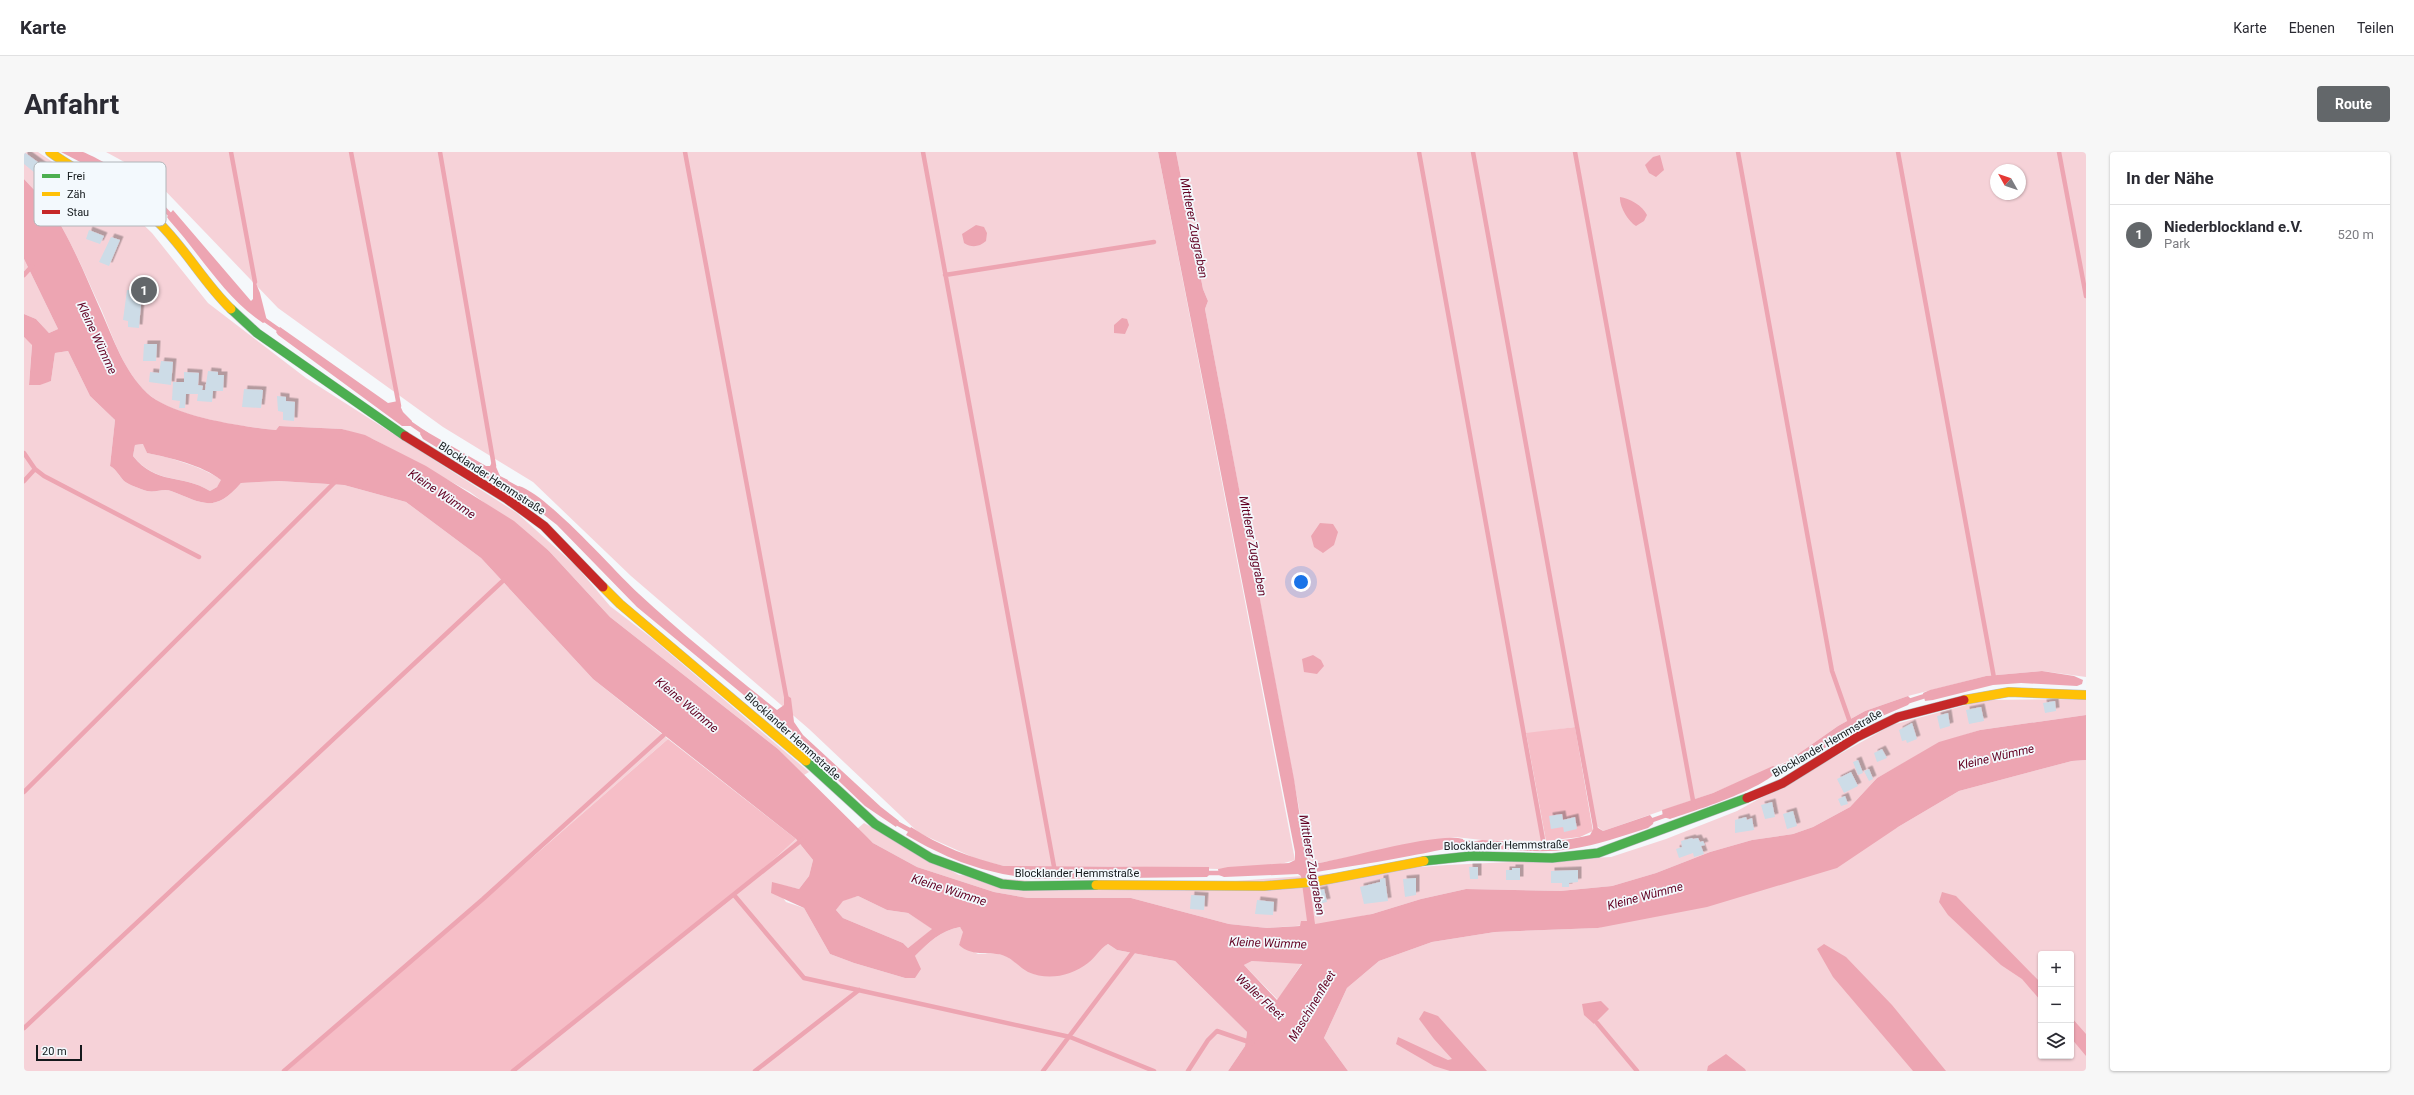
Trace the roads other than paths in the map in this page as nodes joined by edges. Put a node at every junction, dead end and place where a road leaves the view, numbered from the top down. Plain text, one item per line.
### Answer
1 (50, 152) edge
2 (64, 162) edge
3 (161, 226) edge
4 (2086, 695) edge

1 - 2 street, Blocklander Hemmstraße
3 - 4 street, Blocklander Hemmstraße

